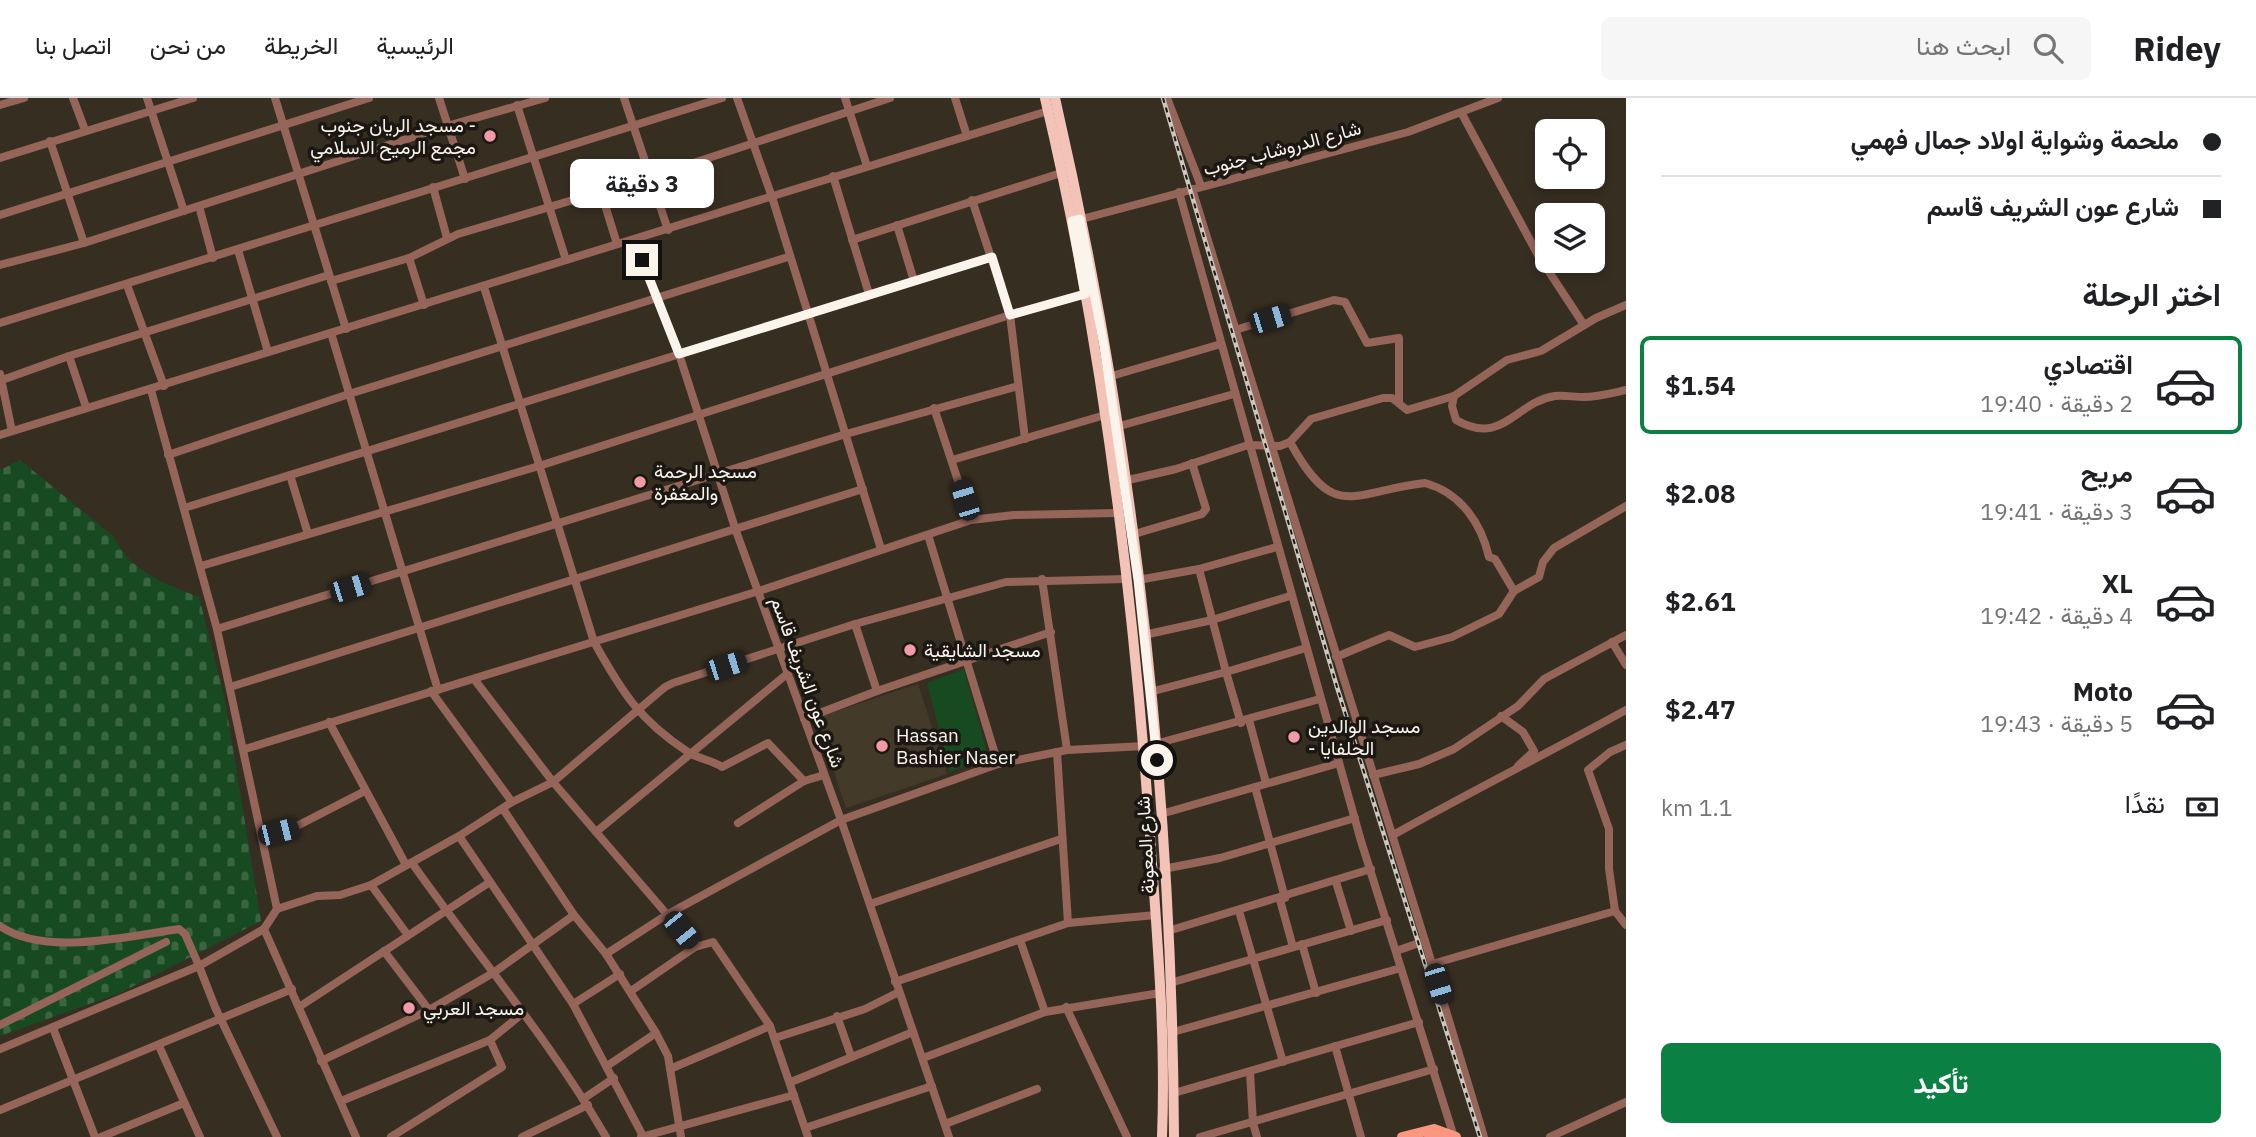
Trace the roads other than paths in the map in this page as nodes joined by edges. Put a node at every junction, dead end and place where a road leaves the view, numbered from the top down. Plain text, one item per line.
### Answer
1 (24, 98) edge
2 (74, 98) edge
3 (147, 98) edge
4 (193, 98) edge
5 (275, 98) edge
6 (369, 98) edge
7 (439, 98) edge
8 (545, 98) edge
9 (624, 98) edge
10 (722, 98) edge
11 (737, 98) edge
12 (845, 98) edge
13 (890, 98) edge
14 (955, 98) edge
15 (1045, 98) edge
16 (1055, 98) edge
17 (1167, 98) edge
18 (1498, 98) edge
19 (0, 105) edge
20 (517, 105) junction
21 (151, 111) junction
22 (1048, 111) junction
23 (850, 113) junction
24 (1462, 114) junction
25 (284, 125) junction
26 (635, 125) junction
27 (447, 126) junction
28 (85, 130) junction
29 (967, 136) junction
30 (50, 141) junction
31 (751, 145) junction
32 (535, 156) junction
33 (0, 158) edge
34 (168, 161) junction
35 (867, 166) junction
36 (1061, 173) junction
37 (300, 174) junction
38 (833, 176) junction
39 (651, 177) junction
40 (465, 178) junction
41 (1201, 186) junction
42 (433, 187) junction
43 (1192, 189) junction
44 (66, 192) junction
45 (601, 192) junction
46 (1179, 192) junction
47 (772, 197) junction
48 (972, 200) junction
49 (199, 206) junction
50 (551, 208) junction
51 (184, 211) junction
52 (0, 215) edge
53 (1076, 220) junction
54 (897, 225) junction
55 (316, 226) junction
56 (668, 230) junction
57 (447, 238) junction
58 (634, 240) junction
59 (852, 240) junction
60 (84, 243) junction
61 (617, 244) junction
62 (239, 250) junction
63 (788, 257) junction
64 (992, 257) junction
65 (213, 258) junction
66 (410, 258) junction
67 (566, 260) junction
68 (0, 265) edge
69 (330, 278) junction
70 (914, 281) junction
71 (127, 285) junction
72 (484, 287) junction
73 (1085, 294) junction
74 (869, 295) junction
75 (253, 299) junction
76 (658, 299) junction
77 (424, 305) junction
78 (1626, 305) edge
79 (806, 313) junction
80 (1010, 315) junction
81 (0, 323) edge
82 (1584, 325) junction
83 (346, 329) junction
84 (1235, 330) junction
85 (144, 332) junction
86 (331, 333) junction
87 (1221, 344) junction
88 (503, 347) junction
89 (268, 352) junction
90 (679, 354) junction
91 (69, 356) junction
92 (825, 374) junction
93 (1, 377) edge
94 (1108, 377) junction
95 (164, 386) junction
96 (1018, 386) junction
97 (152, 390) junction
98 (1626, 390) edge
99 (349, 394) junction
100 (1234, 394) junction
101 (1454, 396) junction
102 (1399, 403) junction
103 (520, 405) junction
104 (86, 407) junction
105 (934, 408) junction
106 (699, 414) junction
107 (1105, 415) junction
108 (1116, 427) junction
109 (12, 431) junction
110 (846, 434) junction
111 (0, 435) edge
112 (1025, 439) junction
113 (1290, 442) junction
114 (1248, 445) junction
115 (1270, 446) junction
116 (368, 451) junction
117 (168, 455) junction
118 (952, 460) junction
119 (1192, 463) junction
120 (539, 466) junction
121 (719, 474) junction
122 (290, 475) junction
123 (1124, 481) junction
124 (863, 489) junction
125 (1626, 506) edge
126 (184, 508) junction
127 (385, 511) junction
128 (1118, 513) junction
129 (971, 520) junction
130 (558, 525) junction
131 (736, 531) junction
132 (308, 534) junction
133 (928, 535) junction
134 (1131, 535) junction
135 (1277, 547) junction
136 (881, 549) junction
137 (201, 566) junction
138 (1199, 569) junction
139 (402, 572) junction
140 (1042, 579) junction
141 (1126, 579) junction
142 (575, 580) junction
143 (1138, 580) junction
144 (759, 591) junction
145 (1514, 591) junction
146 (1290, 596) junction
147 (946, 598) junction
148 (1212, 620) junction
149 (855, 624) junction
150 (421, 628) junction
151 (217, 629) junction
152 (1051, 632) junction
153 (1144, 635) junction
154 (1626, 635) edge
155 (594, 642) junction
156 (1612, 642) junction
157 (1306, 648) junction
158 (778, 649) junction
159 (1336, 657) junction
160 (966, 661) junction
161 (1626, 666) edge
162 (1226, 672) junction
163 (787, 674) junction
164 (474, 679) junction
165 (230, 687) junction
166 (434, 691) junction
167 (877, 691) junction
168 (1150, 692) junction
169 (1320, 699) junction
170 (1626, 710) edge
171 (636, 711) junction
172 (1501, 716) junction
173 (804, 719) junction
174 (329, 722) junction
175 (1245, 722) junction
176 (1150, 745) junction
177 (1626, 745) edge
178 (245, 749) junction
179 (1067, 750) junction
180 (1057, 752) junction
181 (690, 753) junction
182 (1339, 762) junction
183 (998, 764) junction
184 (1510, 772) junction
185 (824, 775) junction
186 (1373, 775) junction
187 (804, 781) junction
188 (552, 782) junction
189 (1266, 783) junction
190 (1255, 787) junction
191 (365, 791) junction
192 (512, 802) junction
193 (503, 809) junction
194 (1161, 814) junction
195 (1355, 818) junction
196 (841, 820) junction
197 (738, 823) dead end
198 (596, 832) junction
199 (262, 835) junction
200 (1393, 835) junction
201 (459, 836) junction
202 (1061, 839) junction
203 (1271, 841) junction
204 (409, 864) junction
205 (1163, 869) junction
206 (1371, 869) junction
207 (489, 881) junction
208 (1336, 882) junction
209 (371, 885) junction
210 (1282, 899) junction
211 (870, 904) junction
212 (277, 909) junction
213 (445, 910) junction
214 (1239, 911) junction
215 (1615, 911) junction
216 (668, 914) junction
217 (574, 915) junction
218 (1156, 915) junction
219 (1387, 920) junction
220 (1068, 923) junction
221 (1626, 925) edge
222 (0, 926) edge
223 (264, 929) junction
224 (1168, 931) junction
225 (1351, 931) junction
226 (407, 934) junction
227 (1020, 940) junction
228 (1426, 941) junction
229 (166, 942) dead end
230 (534, 943) junction
231 (1303, 944) junction
232 (695, 947) junction
233 (1293, 947) junction
234 (384, 951) junction
235 (1396, 951) junction
236 (606, 954) junction
237 (1253, 958) junction
238 (1432, 964) junction
239 (199, 966) junction
240 (1401, 968) junction
241 (493, 974) junction
242 (620, 974) junction
243 (895, 982) junction
244 (1170, 983) junction
245 (292, 989) junction
246 (632, 991) junction
247 (899, 992) junction
248 (1160, 993) junction
249 (1317, 993) junction
250 (573, 1004) junction
251 (299, 1007) junction
252 (1066, 1007) junction
253 (1267, 1008) junction
254 (429, 1010) junction
255 (1045, 1012) junction
256 (523, 1013) junction
257 (837, 1016) junction
258 (221, 1020) junction
259 (1419, 1023) junction
260 (0, 1025) edge
261 (770, 1026) junction
262 (53, 1028) junction
263 (913, 1032) junction
264 (1173, 1032) junction
265 (656, 1033) junction
266 (775, 1038) junction
267 (491, 1040) junction
268 (159, 1046) junction
269 (1335, 1046) junction
270 (0, 1049) edge
271 (851, 1056) junction
272 (923, 1058) junction
273 (321, 1061) junction
274 (1283, 1062) junction
275 (607, 1066) junction
276 (670, 1069) junction
277 (1434, 1069) junction
278 (1250, 1072) junction
279 (614, 1078) junction
280 (74, 1082) junction
281 (791, 1082) junction
282 (932, 1086) junction
283 (1037, 1089) dead end
284 (1174, 1093) junction
285 (1349, 1094) junction
286 (794, 1095) junction
287 (341, 1101) junction
288 (586, 1102) junction
289 (1626, 1102) edge
290 (184, 1103) junction
291 (0, 1110) edge
292 (1253, 1123) junction
293 (945, 1124) junction
294 (680, 1126) junction
295 (807, 1133) edge
296 (534, 1135) edge
297 (1408, 1136) edge
298 (98, 1137) edge
299 (200, 1137) edge
300 (277, 1137) edge
301 (356, 1137) edge
302 (391, 1137) edge
303 (523, 1137) edge
304 (606, 1137) edge
305 (642, 1137) edge
306 (681, 1137) edge
307 (949, 1137) edge
308 (1127, 1137) edge
309 (1162, 1137) edge
310 (1174, 1137) edge
311 (1200, 1137) edge
312 (1257, 1137) edge
313 (1361, 1137) edge
314 (1429, 1137) edge
315 (1438, 1137) edge
316 (1455, 1137) edge
317 (1485, 1137) edge
318 (1550, 1137) edge

1 - 19 street
2 - 28 street
3 - 21 street
4 - 21 street
5 - 25 street
6 - 25 street
7 - 27 street
8 - 20 street
9 - 26 street
10 - 26 street
11 - 31 street
12 - 23 street
13 - 23 street
14 - 29 street
15 - 22 highway, شارع المعونة
16 - 53 highway, شارع المعونة
17 - 41 street
18 - 24 street, شارع الدروشاب جنوب
20 - 27 street
20 - 32 street
21 - 28 street
21 - 34 street
22 - 29 street
22 - 36 highway, شارع المعونة
23 - 31 street
23 - 35 street
24 - 41 street, شارع الدروشاب جنوب
24 - 82 street
25 - 34 street
25 - 37 street
26 - 32 street
26 - 39 street
27 - 37 street
27 - 40 street
28 - 30 street
29 - 35 street
30 - 33 street
30 - 44 street
31 - 39 street
31 - 47 street
32 - 40 street
32 - 50 street
34 - 44 street
34 - 51 street
35 - 38 street
36 - 48 street
36 - 53 highway, شارع المعونة
37 - 49 street
37 - 55 street
38 - 47 street
38 - 59 street
39 - 45 street
39 - 56 street
40 - 42 street
41 - 43 street, شارع الدروشاب جنوب
42 - 55 street
42 - 57 street
43 - 46 street, شارع الدروشاب جنوب
43 - 84 street
44 - 52 street
44 - 60 street
45 - 50 street
45 - 61 street
46 - 53 street, شارع الدروشاب جنوب
46 - 87 street
47 - 56 street
47 - 63 street
48 - 54 street
48 - 64 street
49 - 51 street
49 - 65 street
50 - 57 street
50 - 67 street
51 - 60 street
53 - 73 highway, شارع المعونة
53 - 94 highway, شارع المعونة
54 - 59 street
54 - 70 street
55 - 62 street
55 - 69 street
56 - 58 street
57 - 66 street
58 - 61 street
58 - 76 street, شارع عون الشريف قاسم
59 - 74 street
60 - 68 street
61 - 67 street
62 - 65 street
62 - 75 street
63 - 76 street
63 - 79 street
64 - 70 street
64 - 80 street
65 - 71 street
66 - 69 street
66 - 77 street
67 - 72 street
69 - 75 street
69 - 83 street
70 - 74 street
71 - 81 street
71 - 85 street
72 - 77 street
72 - 88 street
73 - 80 street
73 - 107 highway, شارع المعونة
74 - 79 street
75 - 85 street
75 - 89 street
76 - 88 street
76 - 90 street, شارع عون الشريف قاسم
77 - 83 street
78 - 82 street
79 - 90 street
79 - 92 street
80 - 92 street
80 - 96 street
82 - 101 street
83 - 86 street
84 - 102 street
84 - 115 street
85 - 91 street
85 - 95 street
86 - 89 street
86 - 99 street
87 - 94 street
87 - 100 street
88 - 99 street
88 - 103 street
89 - 95 street
90 - 103 street
90 - 106 street, شارع عون الشريف قاسم
91 - 93 street
91 - 104 street
92 - 106 street
92 - 110 street
93 - 109 street
94 - 108 highway, شارع المعونة
95 - 97 street
96 - 105 street
96 - 112 street
97 - 104 street
97 - 117 street
98 - 101 street
99 - 116 street
99 - 117 street
100 - 108 street
100 - 114 street
101 - 102 street
102 - 113 street
103 - 116 street
103 - 120 street
104 - 109 street
105 - 110 street
105 - 118 street
106 - 120 street
106 - 121 street, شارع عون الشريف قاسم
107 - 112 street
107 - 128 highway, شارع المعونة
108 - 123 highway, شارع المعونة
109 - 111 street
110 - 121 street
110 - 124 street
112 - 118 street
113 - 115 street
113 - 145 street
114 - 115 street
114 - 119 street
114 - 135 street
115 - 159 street
116 - 122 street
116 - 127 street
117 - 126 street
118 - 129 street
119 - 123 street
119 - 134 street
120 - 127 street
120 - 130 street
121 - 130 street
121 - 131 street, شارع عون الشريف قاسم
122 - 126 street
122 - 132 street
123 - 134 highway, شارع المعونة
124 - 131 street
124 - 136 street
125 - 145 street
126 - 137 street
127 - 132 street
127 - 139 street
128 - 129 street
128 - 141 highway, شارع المعونة
129 - 133 street
130 - 139 street
130 - 142 street
131 - 142 street
131 - 144 street, شارع عون الشريف قاسم
132 - 137 street
133 - 136 street
133 - 147 street
134 - 143 highway, شارع المعونة
135 - 138 street
135 - 146 street
136 - 144 street
137 - 151 street
138 - 143 street
138 - 148 street
139 - 150 street
139 - 151 street
140 - 141 street
140 - 147 street
140 - 152 street
141 - 176 highway, شارع المعونة
142 - 150 street
142 - 155 street
143 - 153 highway, شارع المعونة
144 - 155 street
144 - 158 street, شارع عون الشريف قاسم
145 - 159 street
146 - 148 street
146 - 157 street
147 - 149 street
147 - 160 street
148 - 153 street
148 - 162 street
149 - 158 street
149 - 167 street
150 - 165 street
150 - 166 street
151 - 165 street
152 - 160 street
152 - 179 street
153 - 168 highway, شارع المعونة
154 - 156 street
155 - 164 street
155 - 171 street
156 - 161 street
156 - 172 street
157 - 162 street
157 - 169 street
158 - 163 street, شارع عون الشريف قاسم
158 - 171 street
159 - 186 street
160 - 167 street
160 - 183 street
162 - 168 street
162 - 175 street
163 - 173 street, شارع عون الشريف قاسم
163 - 181 street
164 - 166 street
164 - 188 street
165 - 178 street
166 - 174 street
166 - 192 street
167 - 173 street
168 - 176 highway, شارع المعونة
169 - 175 street
169 - 182 street
170 - 184 street
171 - 181 street
171 - 188 street
172 - 184 street
172 - 186 street
173 - 185 street, شارع عون الشريف قاسم
174 - 178 street
174 - 191 street
175 - 176 street
175 - 189 street
176 - 179 street
176 - 194 highway, شارع المعونة
176 - 218 highway, شارع المعونة
177 - 215 street
178 - 199 street
179 - 180 street
180 - 183 street
180 - 202 street
181 - 187 street
181 - 198 street
182 - 189 street
182 - 195 street
183 - 196 street
184 - 200 street
185 - 187 street
185 - 196 street, شارع عون الشريف قاسم
186 - 200 street
187 - 197 street
188 - 192 street
188 - 198 street
189 - 190 street
190 - 194 street
190 - 203 street
191 - 199 street
191 - 204 street
192 - 193 street
193 - 201 street
193 - 217 street
194 - 205 highway, شارع المعونة
195 - 203 street
195 - 206 street
196 - 211 street, شارع عون الشريف قاسم
196 - 216 street
198 - 216 street
199 - 212 street
200 - 228 street
201 - 204 street
201 - 207 street
202 - 211 street
202 - 220 street
203 - 205 street
203 - 210 street
204 - 209 street
204 - 213 street
205 - 224 highway, شارع المعونة
206 - 208 street
206 - 219 street
207 - 213 street
207 - 230 street
208 - 210 street
208 - 225 street
209 - 212 street
209 - 226 street
210 - 214 street
210 - 233 street
211 - 243 street, شارع عون الشريف قاسم
212 - 223 street
213 - 226 street
213 - 241 street
214 - 224 street
214 - 237 street
215 - 221 street
215 - 238 street
216 - 232 street
216 - 236 street
217 - 230 street
217 - 236 street
218 - 220 street
218 - 248 highway, شارع المعونة
219 - 225 street
219 - 235 street
220 - 227 street
222 - 239 street
223 - 239 street
223 - 245 street
224 - 244 highway, شارع المعونة
225 - 231 street
226 - 234 street
227 - 243 street
227 - 255 street
228 - 235 street
228 - 238 street
229 - 260 street
230 - 241 street
230 - 250 street
231 - 233 street
231 - 249 street
232 - 246 street
232 - 261 street
233 - 237 street
234 - 251 street
234 - 254 street
235 - 240 street
236 - 242 street
237 - 244 street
237 - 253 street
238 - 317 street
239 - 258 street
239 - 262 street
240 - 249 street
240 - 259 street
241 - 254 street
241 - 256 street
242 - 246 street
242 - 250 street
243 - 247 street, شارع عون الشريف قاسم
244 - 264 highway, شارع المعونة
245 - 251 street
245 - 258 street
246 - 265 street
247 - 257 street
247 - 263 street, شارع عون الشريف قاسم
248 - 252 street
248 - 309 highway, شارع المعونة
249 - 253 street
250 - 275 street
251 - 273 street
252 - 255 street
252 - 308 street
253 - 264 street
253 - 274 street
254 - 273 street
255 - 272 street
256 - 267 street
256 - 288 street
257 - 266 street
257 - 271 street
258 - 268 street
258 - 300 street
259 - 269 street
259 - 277 street
261 - 266 street
261 - 276 street
262 - 270 street
262 - 280 street
263 - 271 street
263 - 272 street, شارع عون الشريف قاسم
264 - 284 highway, شارع المعونة
265 - 275 street
265 - 276 street
266 - 281 street
267 - 287 street
267 - 302 street
268 - 280 street
268 - 290 street
269 - 274 street
269 - 285 street
271 - 281 street
272 - 282 street, شارع عون الشريف قاسم
273 - 287 street
274 - 278 street
275 - 279 street
276 - 294 street
277 - 285 street
277 - 316 street
278 - 284 street
278 - 292 street
279 - 288 street
279 - 305 street
280 - 291 street
280 - 298 street
281 - 286 street
282 - 293 street, شارع عون الشريف قاسم
282 - 295 street
283 - 293 street
284 - 310 highway, شارع المعونة
285 - 292 street
285 - 313 street
286 - 294 street
286 - 295 street
287 - 301 street
288 - 296 street
288 - 304 street
289 - 318 street
290 - 298 street
290 - 299 street
292 - 311 street
292 - 312 street
293 - 307 street, شارع عون الشريف قاسم
294 - 305 street
294 - 306 street
296 - 303 street
297 - 316 main road
314 - 315 main road

